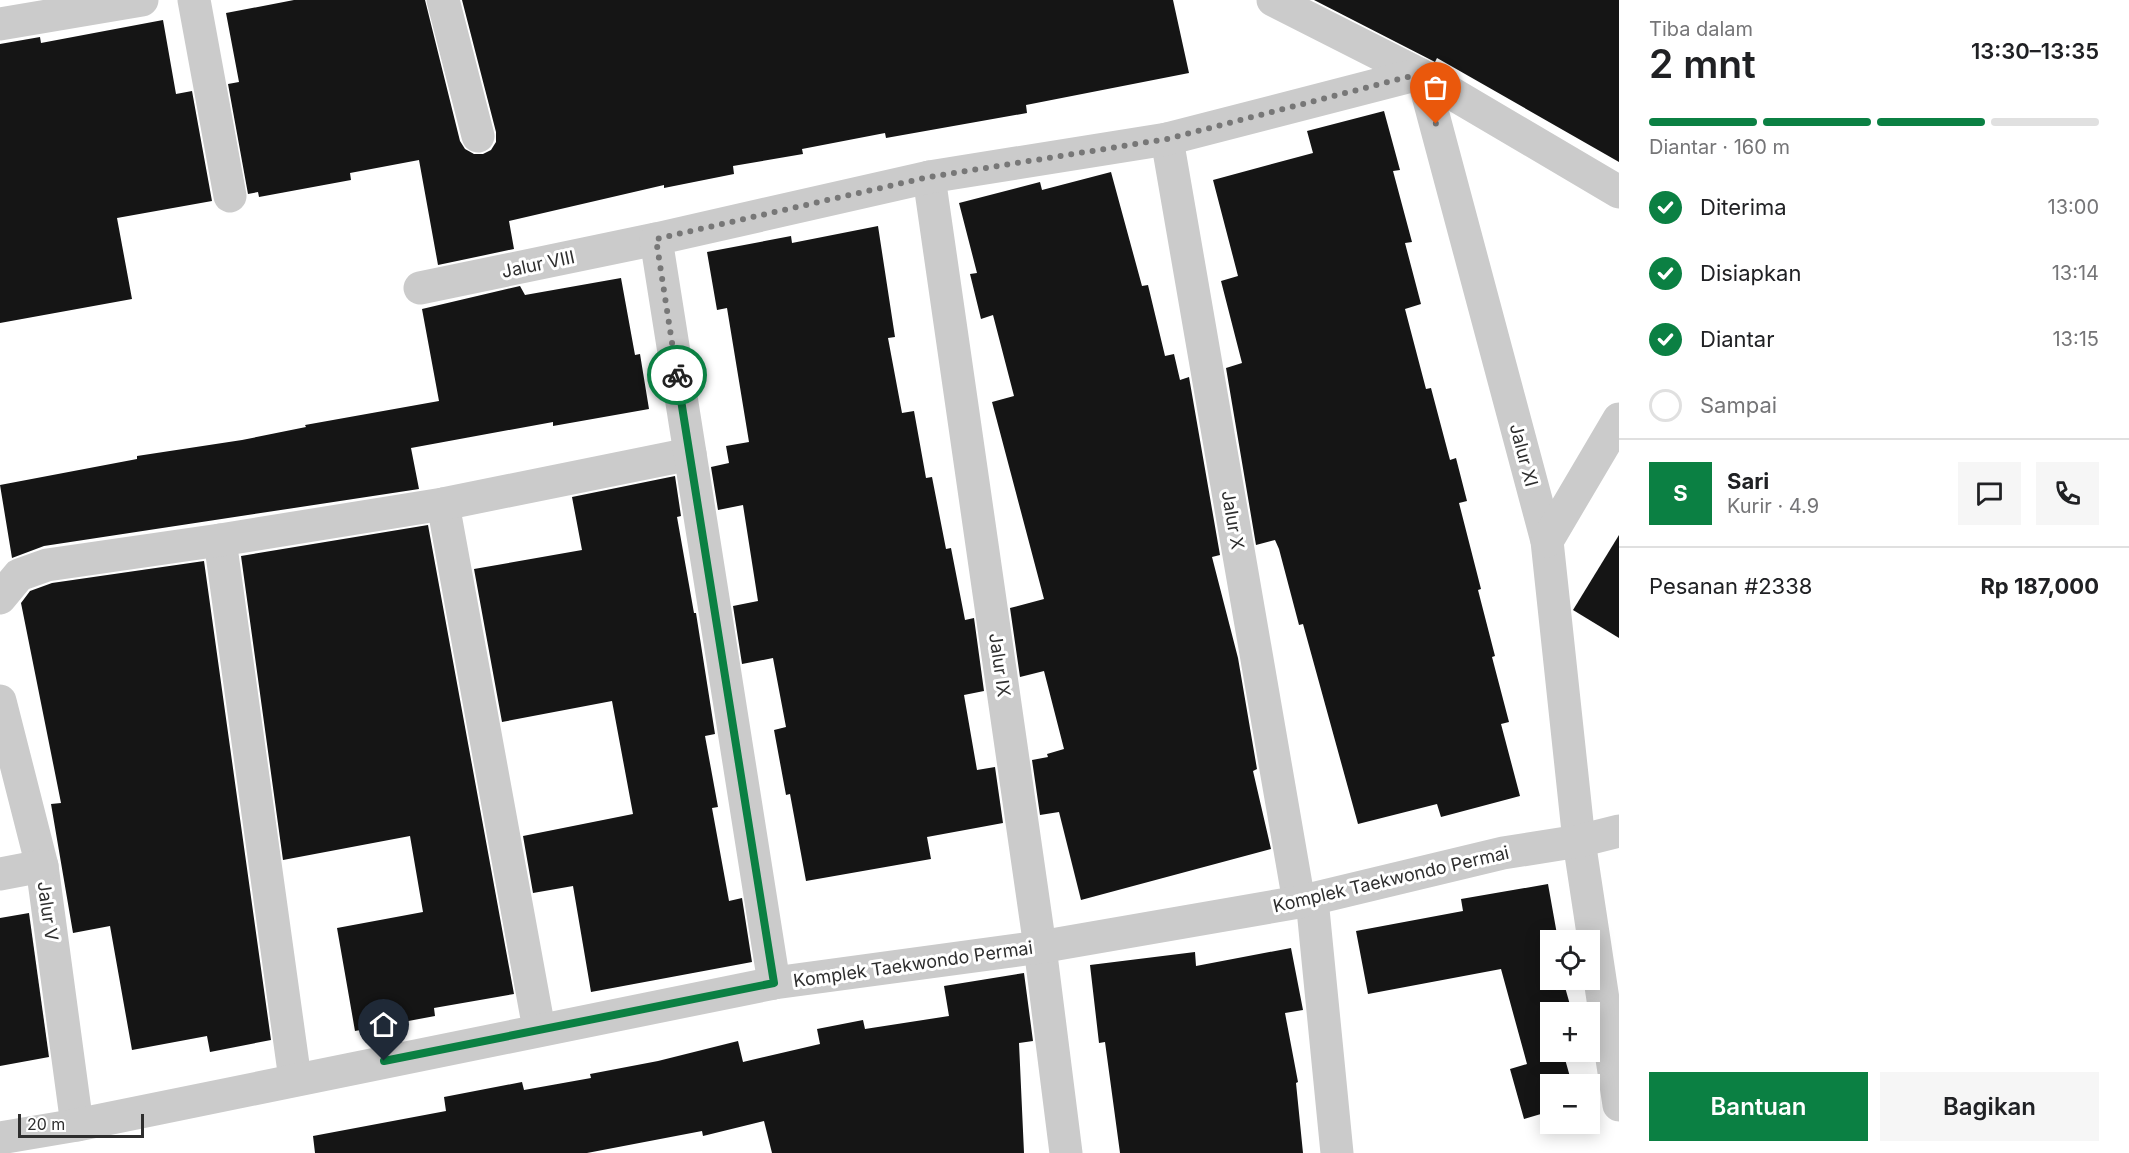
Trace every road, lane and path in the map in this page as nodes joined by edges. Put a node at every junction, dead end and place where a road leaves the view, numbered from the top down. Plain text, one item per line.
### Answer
1 (141, 0) edge
2 (194, 0) edge
3 (443, 0) edge
4 (1273, 0) edge
5 (0, 24) edge
6 (1421, 76) junction
7 (478, 136) dead end
8 (1167, 139) junction
9 (929, 177) junction
10 (1619, 192) edge
11 (230, 196) dead end
12 (656, 239) junction
13 (420, 288) dead end
14 (1619, 419) edge
15 (690, 454) junction
16 (443, 504) junction
17 (220, 540) junction
18 (1546, 541) junction
19 (0, 598) edge
20 (0, 701) edge
21 (1619, 831) edge
22 (1579, 841) junction
23 (42, 866) junction
24 (0, 874) edge
25 (1305, 900) junction
26 (1040, 947) junction
27 (774, 983) junction
28 (539, 1029) junction
29 (295, 1079) junction
30 (1619, 1105) edge
31 (77, 1125) junction
32 (0, 1138) edge
33 (1066, 1153) edge
34 (1337, 1153) edge

1 - 5 street
2 - 11 street
3 - 7 street
4 - 6 street
6 - 8 street, Jalur VIII
6 - 10 street
6 - 18 street, Jalur XI
8 - 9 street, Jalur VIII
8 - 25 street, Jalur X
9 - 12 street, Jalur VIII
9 - 26 street, Jalur IX
12 - 13 street, Jalur VIII
12 - 15 street
14 - 18 street
15 - 16 street
15 - 27 street
16 - 17 street
16 - 28 street
17 - 19 street
17 - 29 street
18 - 22 street, Jalur XI
20 - 23 street, Jalur V
21 - 22 street, Komplek Taekwondo Permai
22 - 25 street, Komplek Taekwondo Permai
22 - 30 street, Jalur XI
23 - 24 street
23 - 31 street, Jalur V
25 - 26 street, Komplek Taekwondo Permai
25 - 34 street, Jalur X
26 - 27 street, Komplek Taekwondo Permai
26 - 33 street, Jalur IX
27 - 28 street, Komplek Taekwondo Permai
28 - 29 street, Komplek Taekwondo Permai
29 - 31 street, Komplek Taekwondo Permai
31 - 32 street, Komplek Taekwondo Permai

